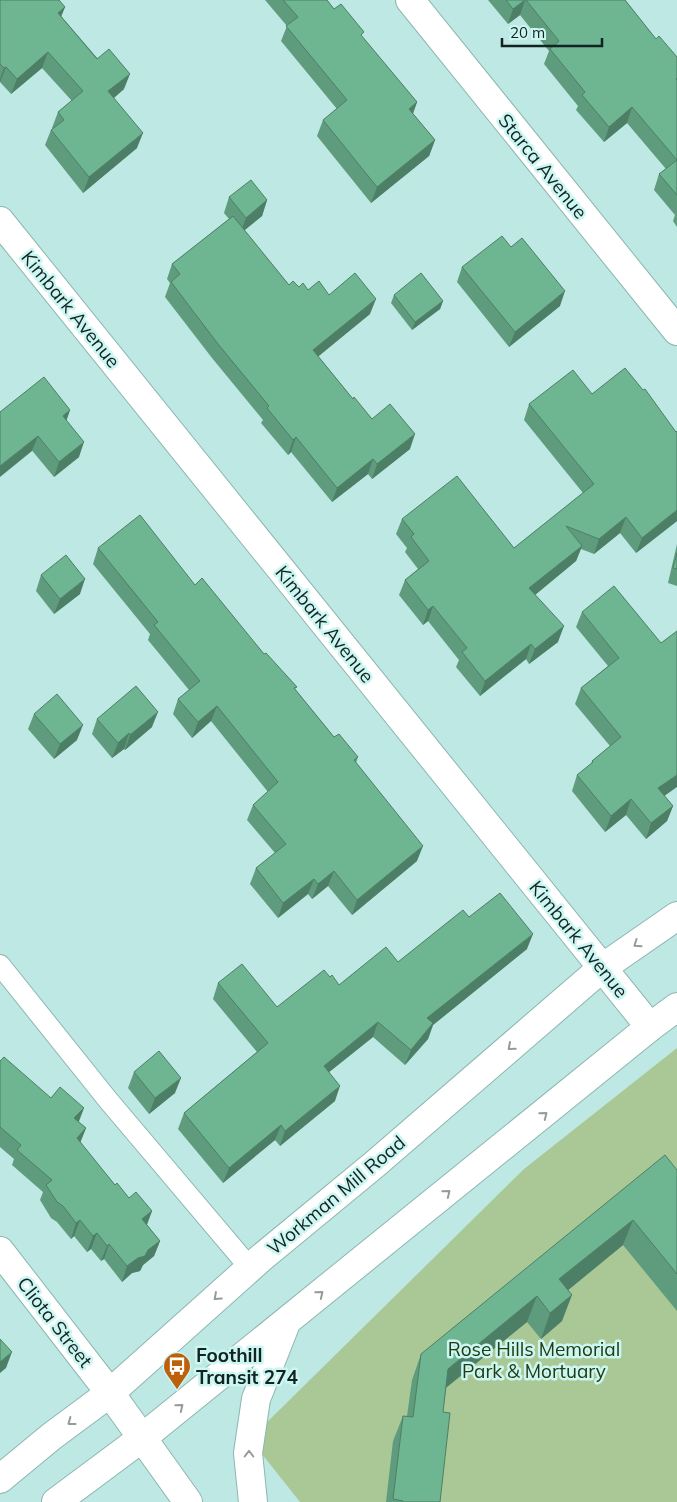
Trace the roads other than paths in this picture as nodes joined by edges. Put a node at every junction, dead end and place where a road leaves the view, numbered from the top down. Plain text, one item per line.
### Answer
1 (410, 0) edge
2 (0, 221) edge
3 (677, 332) edge
4 (677, 916) edge
5 (0, 965) edge
6 (602, 968) junction
7 (677, 1007) edge
8 (650, 1027) junction
9 (0, 1251) edge
10 (250, 1268) junction
11 (287, 1320) junction
12 (110, 1393) junction
13 (142, 1438) junction
14 (0, 1479) edge
15 (56, 1502) edge
16 (188, 1502) edge
17 (253, 1502) edge

1 - 3 main road, Starca Avenue
2 - 6 main road, Kimbark Avenue
4 -> 6 main road, Workman Mill Road
5 - 10 lane
6 - 8 main road, Kimbark Avenue
6 -> 10 main road, Workman Mill Road
7 - 8 main road
11 -> 8 main road
9 - 12 main road, Cliota Street
10 -> 12 main road, Workman Mill Road
13 -> 11 main road
17 -> 11 main road
12 - 13 main road, Cliota Street
12 -> 14 main road, Workman Mill Road
13 - 15 main road
13 - 16 main road, Cliota Street

